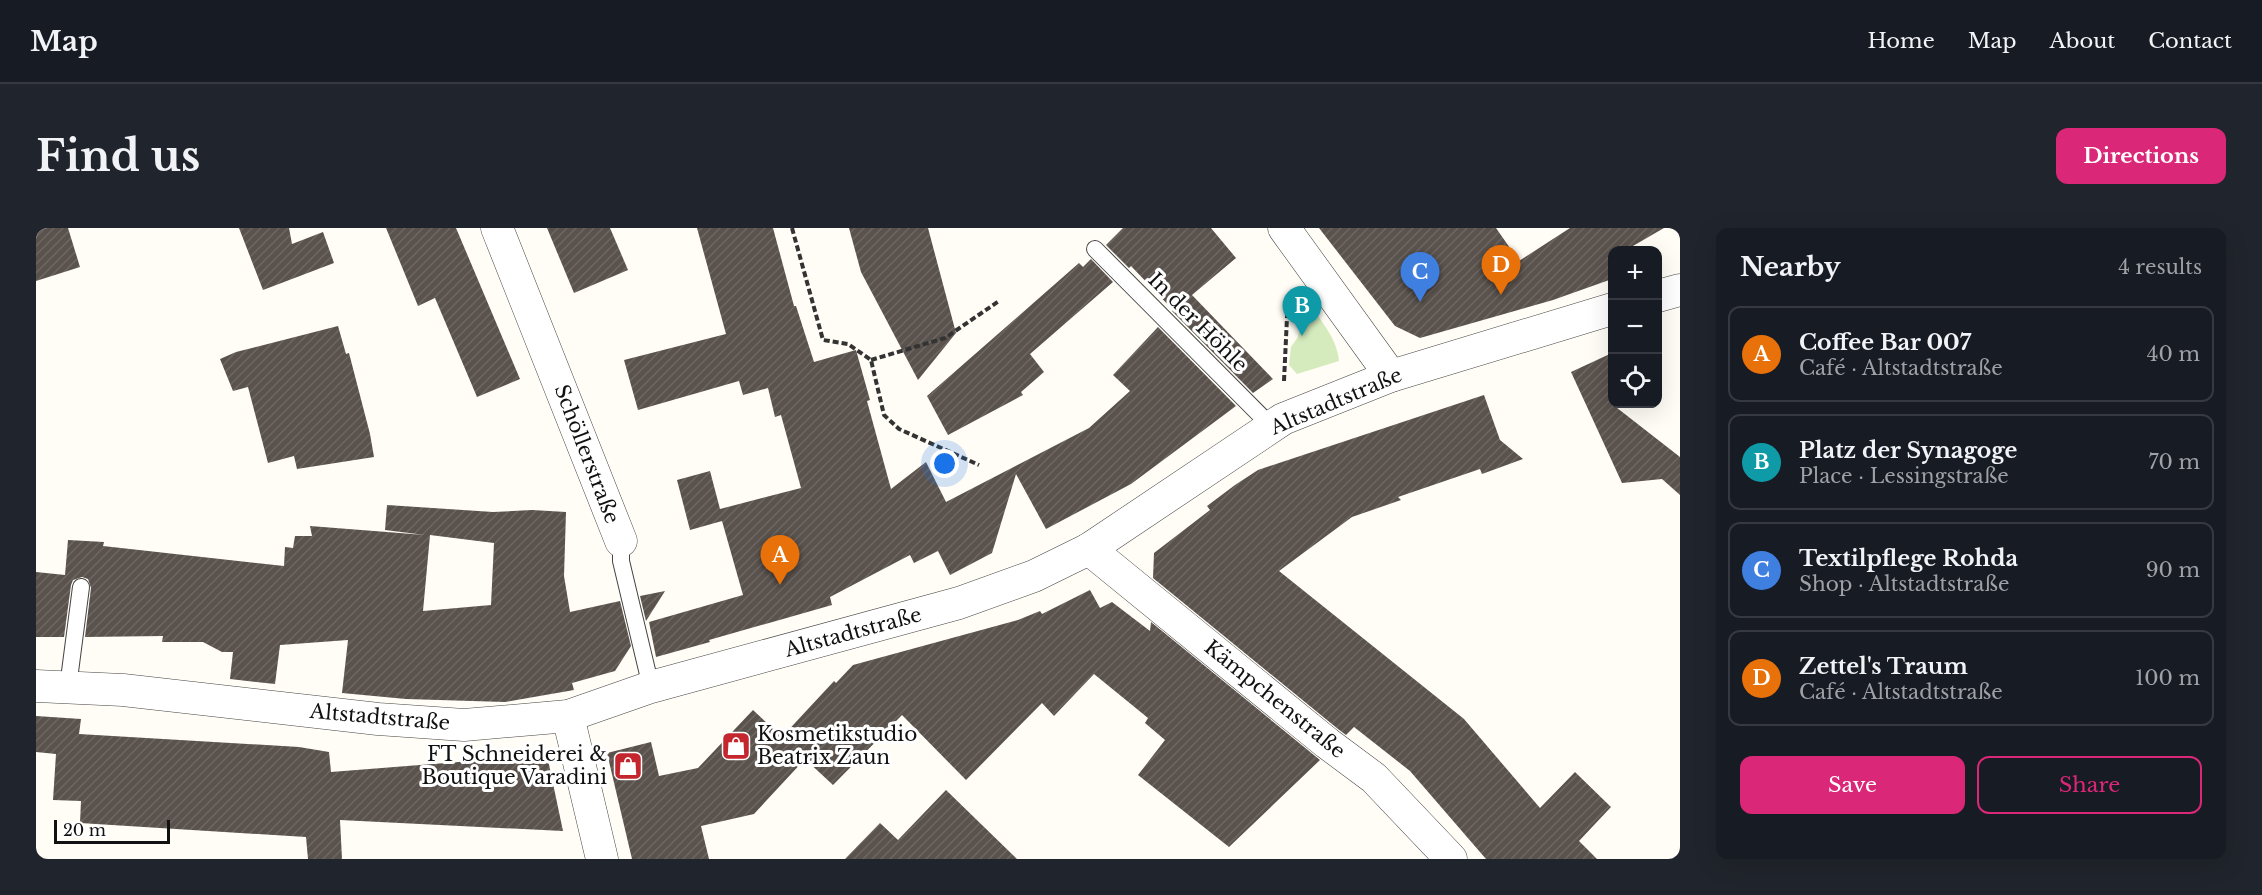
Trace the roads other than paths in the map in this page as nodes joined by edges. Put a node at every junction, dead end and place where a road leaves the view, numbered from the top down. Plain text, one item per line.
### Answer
1 (498, 228) edge
2 (1284, 228) edge
3 (1095, 249) dead end
4 (1680, 290) edge
5 (1662, 295) edge
6 (1608, 310) edge
7 (1391, 376) junction
8 (1277, 422) junction
9 (621, 541) joint
10 (1089, 549) junction
11 (81, 587) dead end
12 (36, 686) edge
13 (68, 687) junction
14 (651, 687) junction
15 (568, 716) junction
16 (602, 859) edge
17 (1451, 859) edge

1 - 9 street, Schöllerstraße
2 - 7 street
3 - 8 lane, In der Höhle
4 - 5 street
6 - 7 street, Altstadtstraße
7 - 8 street, Altstadtstraße
8 - 10 street, Altstadtstraße
9 - 14 lane, Schöllerstraße
10 - 14 street, Altstadtstraße
10 - 17 street, Kämpchenstraße
11 - 13 lane
12 - 13 street, Altstadtstraße
13 - 15 street, Altstadtstraße
14 - 15 street, Altstadtstraße
15 - 16 street

